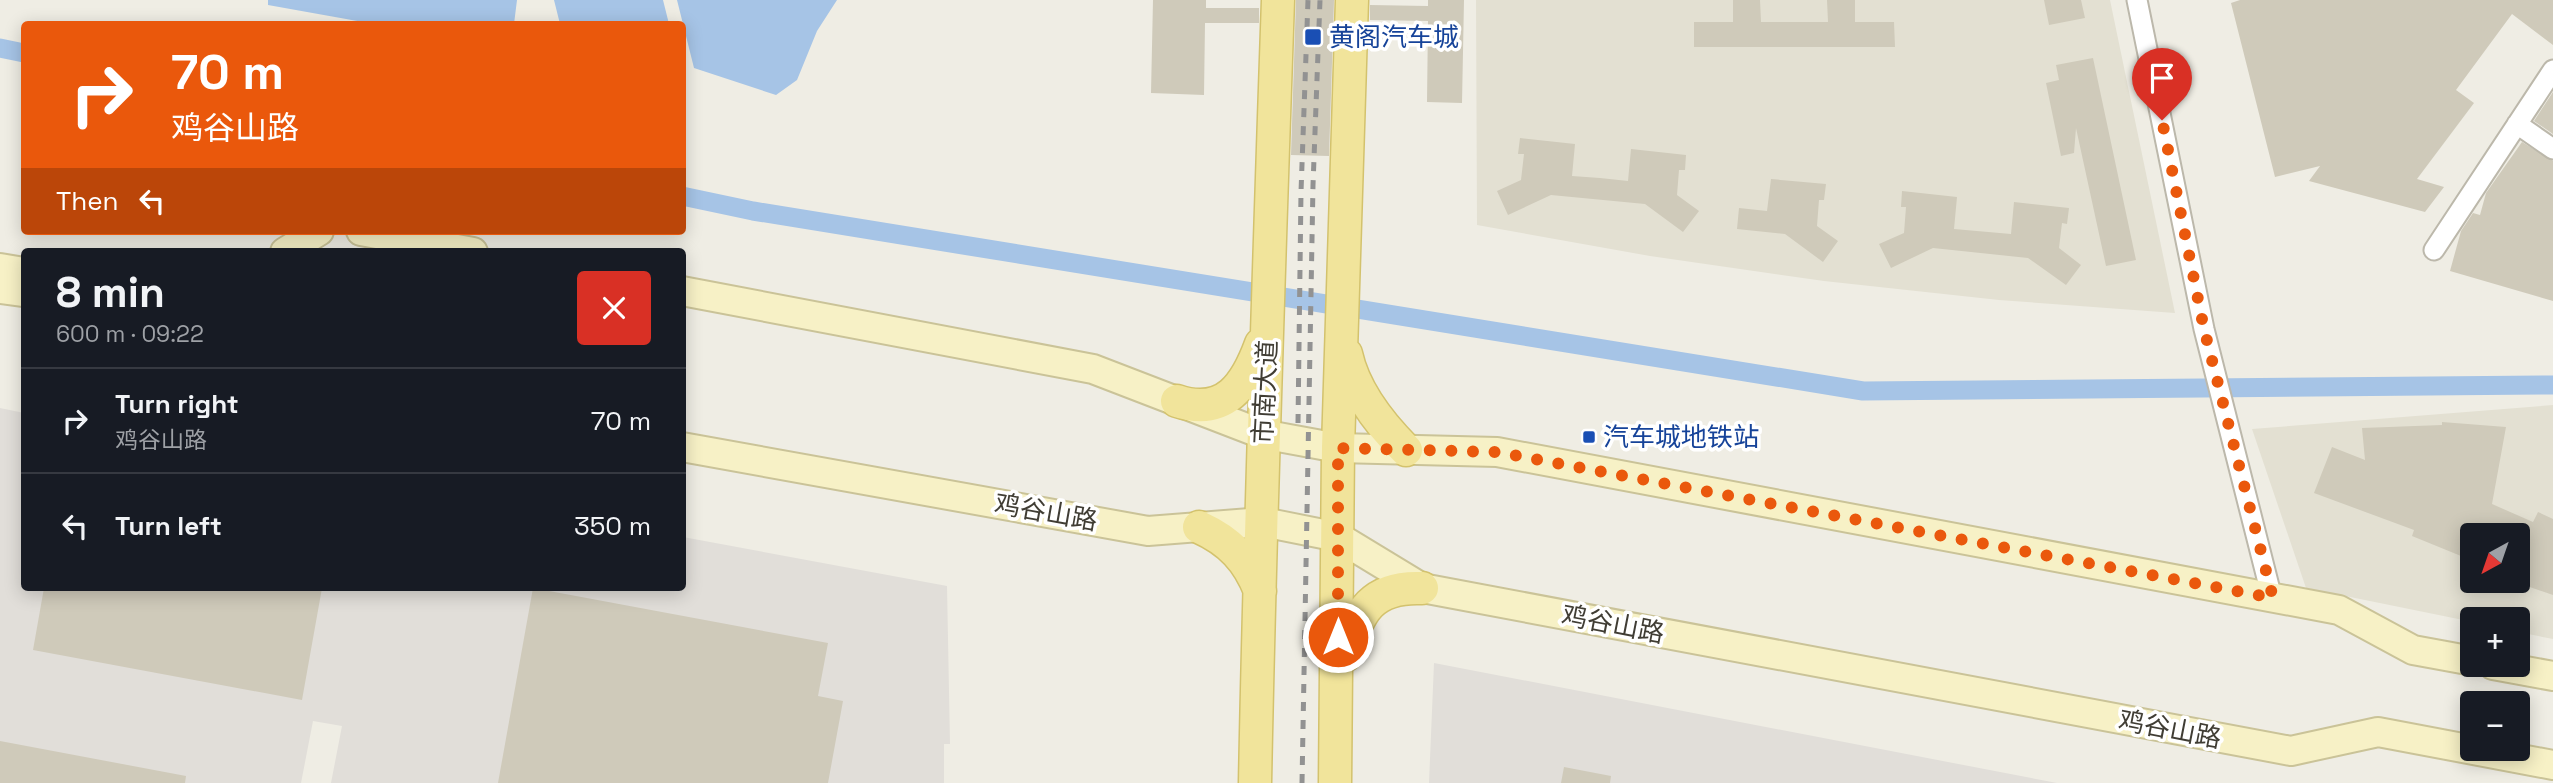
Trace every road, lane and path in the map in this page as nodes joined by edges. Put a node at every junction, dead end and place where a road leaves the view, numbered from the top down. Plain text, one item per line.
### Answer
1 (1278, 0) edge
2 (1352, 0) edge
3 (2137, 0) edge
4 (2553, 70) edge
5 (2517, 124) junction
6 (2553, 149) edge
7 (313, 235) edge
8 (382, 235) edge
9 (292, 248) edge
10 (451, 248) edge
11 (2434, 250) dead end
12 (0, 268) edge
13 (21, 272) edge
14 (0, 289) edge
15 (21, 292) edge
16 (686, 293) edge
17 (1342, 331) junction
18 (1249, 391) junction
19 (1177, 401) junction
20 (1262, 434) junction
21 (686, 448) edge
22 (1338, 448) junction
23 (1406, 450) junction
24 (1263, 522) junction
25 (1199, 527) junction
26 (1338, 537) junction
27 (1422, 588) junction
28 (1260, 591) junction
29 (2273, 598) junction
30 (2460, 659) edge
31 (2530, 672) edge
32 (2553, 676) edge
33 (1338, 687) junction
34 (2553, 765) edge
35 (1255, 783) edge
36 (1335, 783) edge

1 - 18 main road, 市南大道
2 - 17 main road
3 - 29 street
4 - 5 street
5 - 6 street
5 - 11 street
7 - 9 main road
8 - 10 main road
12 - 13 main road
14 - 15 main road
16 - 19 main road
17 - 22 main road
17 - 23 main road
18 - 19 main road
18 - 20 main road, 市南大道
19 - 20 main road
20 - 22 main road
20 - 24 main road, 市南大道
21 - 25 main road, 鸡谷山路
22 - 23 main road
22 - 26 main road
23 - 29 main road
24 - 25 main road, 鸡谷山路
24 - 26 main road, 鸡谷山路
24 - 28 main road, 市南大道
25 - 28 main road
26 - 27 main road, 鸡谷山路
26 - 33 main road
27 - 33 main road
27 - 34 main road, 鸡谷山路
28 - 35 main road, 市南大道
29 - 30 main road
31 - 32 main road
33 - 36 main road

